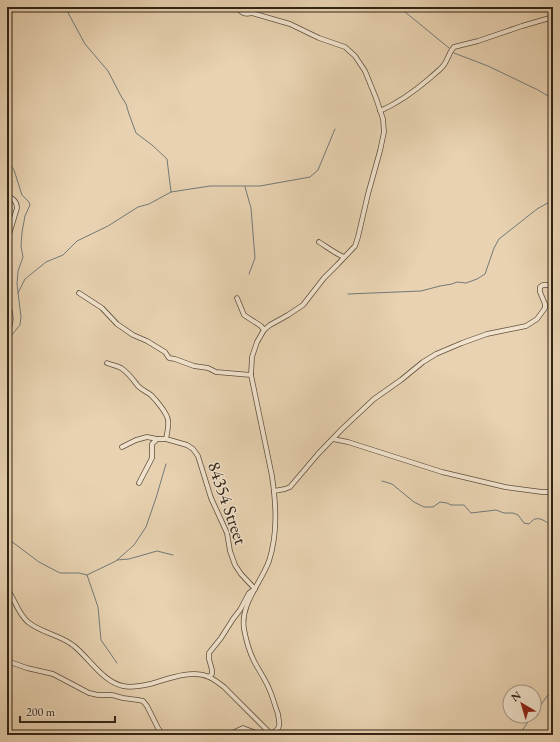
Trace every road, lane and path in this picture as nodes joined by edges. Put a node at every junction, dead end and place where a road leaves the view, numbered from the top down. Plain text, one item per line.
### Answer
1 (237, 7) edge
2 (244, 7) edge
3 (252, 13) junction
4 (553, 17) edge
5 (380, 111) junction
6 (7, 195) edge
7 (319, 242) dead end
8 (7, 254) edge
9 (344, 258) junction
10 (553, 285) edge
11 (79, 293) dead end
12 (237, 298) dead end
13 (7, 303) edge
14 (264, 330) junction
15 (7, 331) edge
16 (107, 363) dead end
17 (251, 375) junction
18 (166, 439) junction
19 (333, 439) junction
20 (157, 440) junction
21 (122, 447) dead end
22 (139, 483) dead end
23 (274, 491) junction
24 (553, 492) edge
25 (7, 589) edge
26 (255, 589) junction
27 (7, 661) edge
28 (209, 677) junction
29 (278, 730) junction
30 (270, 734) edge
31 (163, 735) edge
32 (228, 735) edge
33 (261, 735) edge
34 (277, 735) edge

1 - 3 street
2 - 3 street
3 - 5 street
4 - 5 street
5 - 9 street
6 - 8 street
7 - 9 street
9 - 14 street
10 - 19 street
11 - 17 street
12 - 14 street
13 - 15 street
14 - 17 street
16 - 18 street
17 - 23 street
18 - 20 street, 84354 Street
18 - 26 street, 84354 Street
19 - 23 street
19 - 24 street
20 - 21 street, 84354 Street
20 - 22 street
23 - 26 street
25 - 28 street
26 - 28 street
26 - 29 street
27 - 31 street
28 - 30 street
29 - 30 street
29 - 34 street
32 - 33 street

